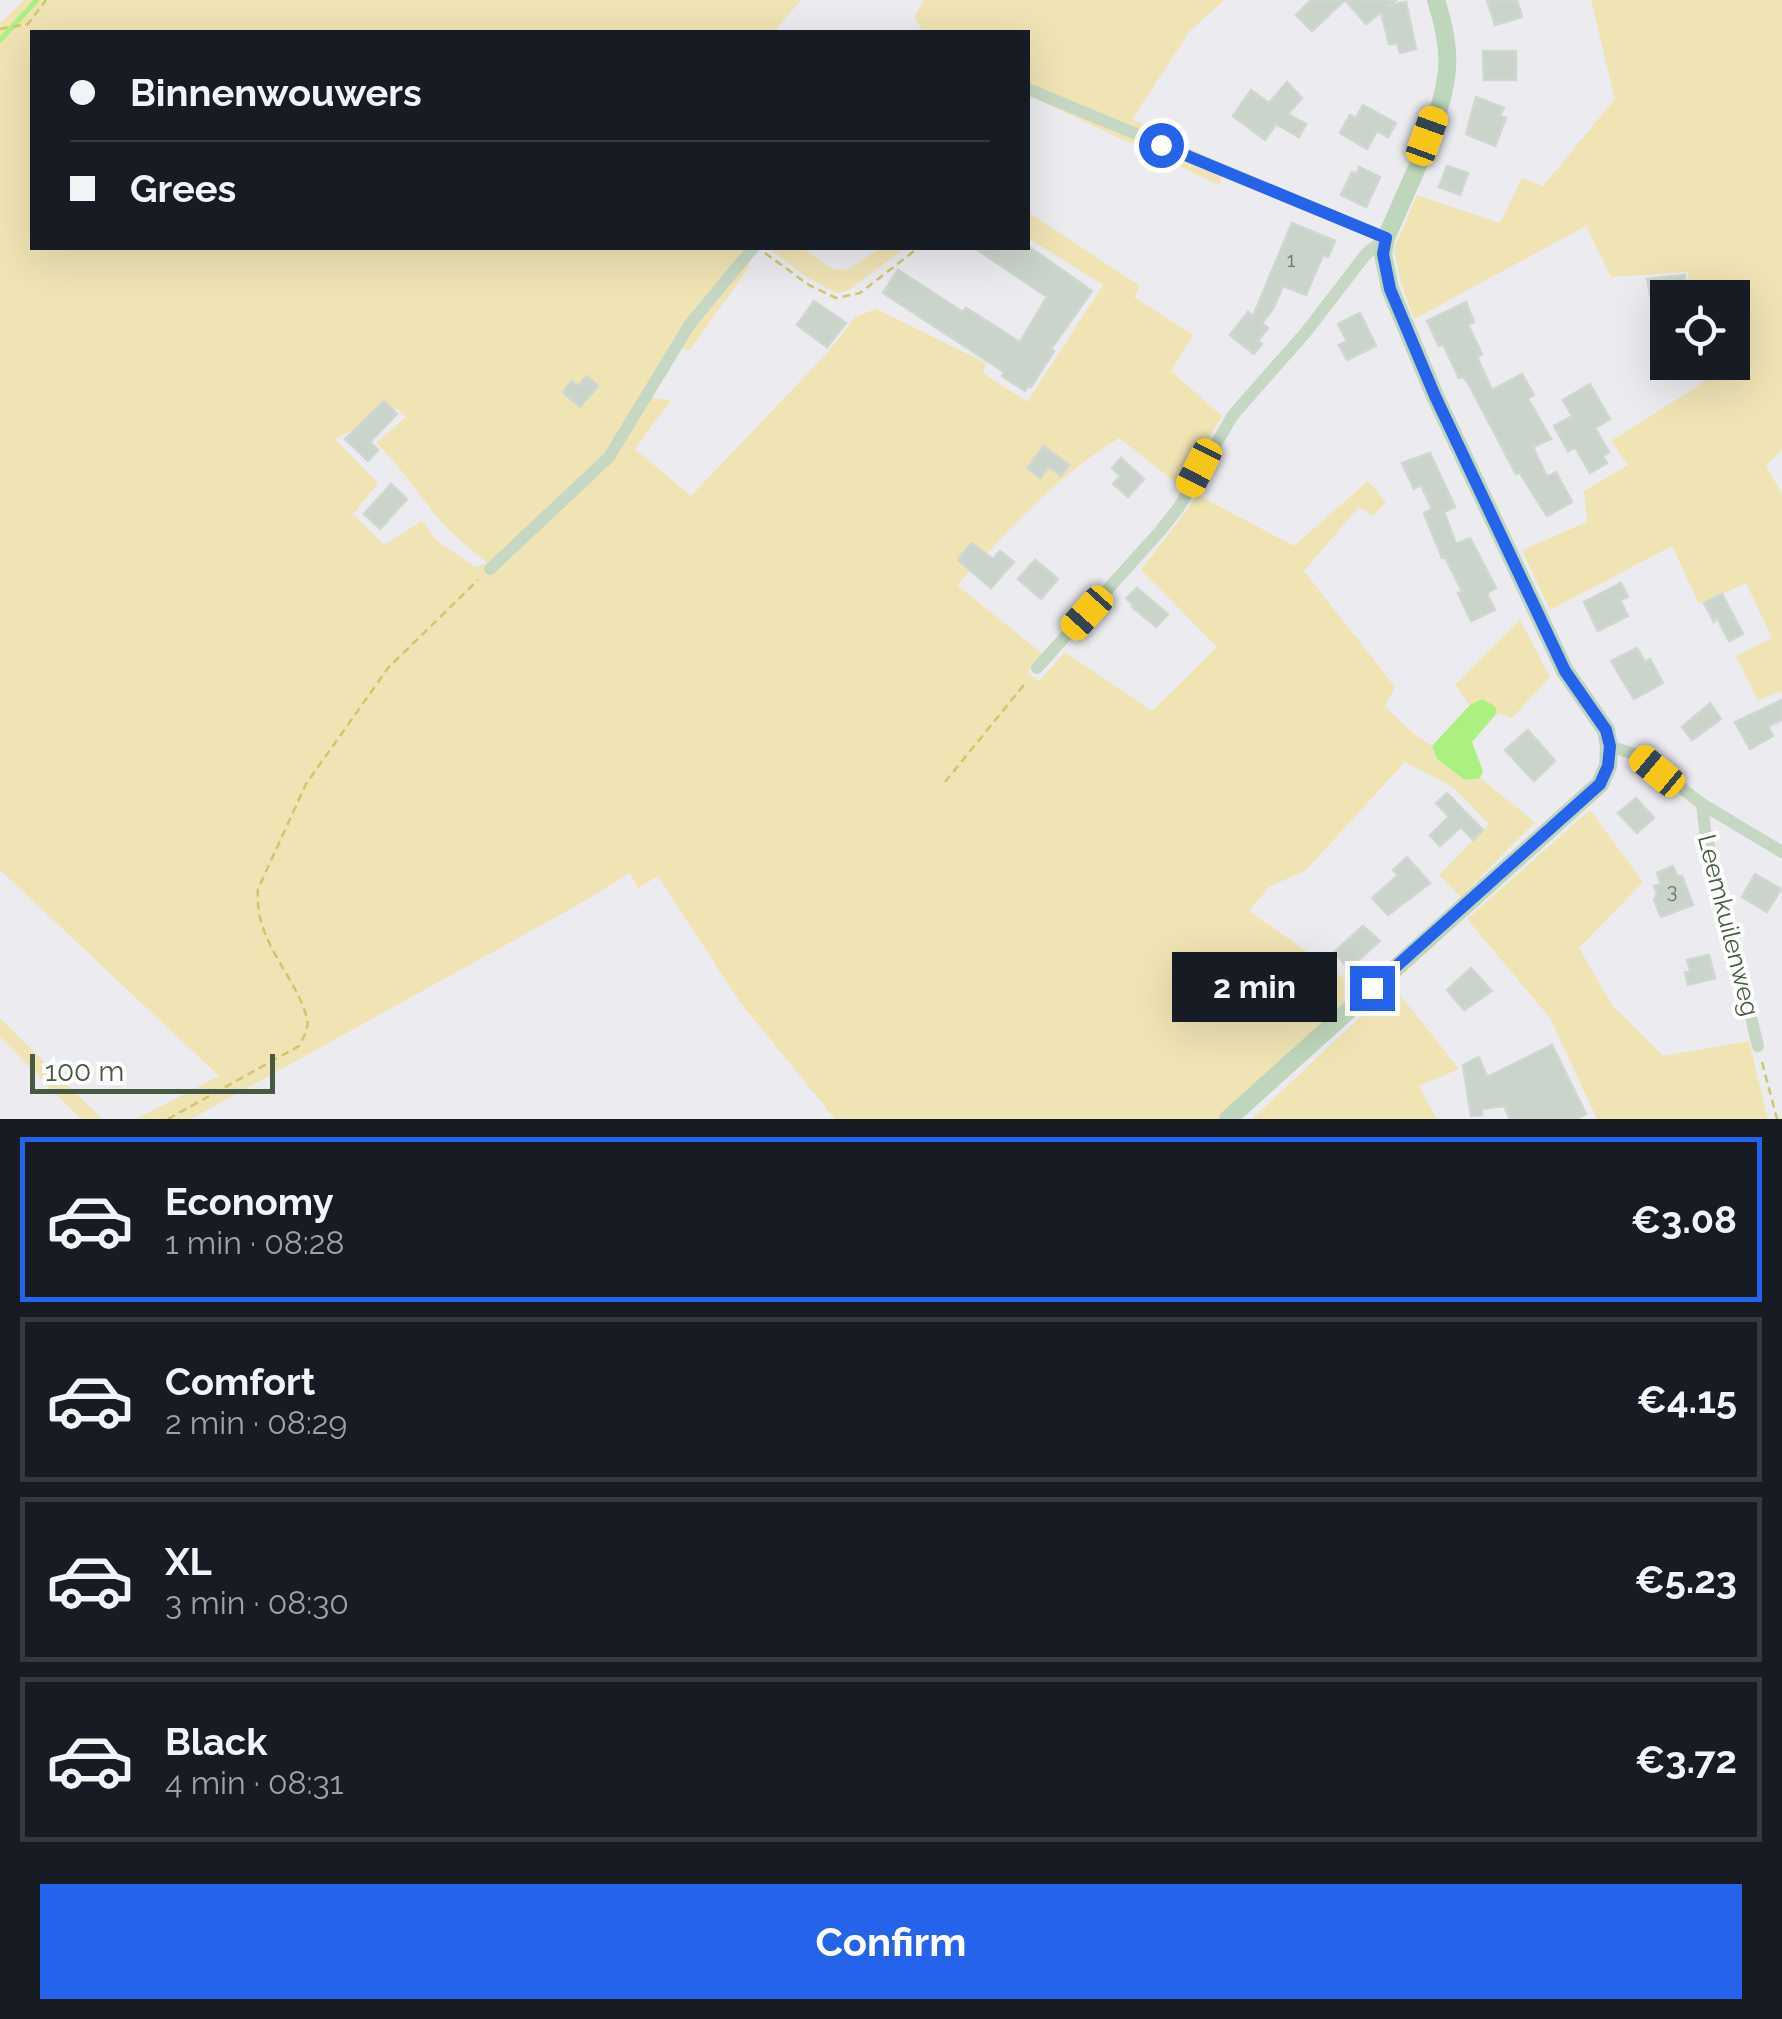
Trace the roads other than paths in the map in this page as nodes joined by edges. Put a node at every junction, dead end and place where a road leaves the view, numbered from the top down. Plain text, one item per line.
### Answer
1 (1436, 0) edge
2 (1030, 89) edge
3 (1386, 238) junction
4 (753, 250) edge
5 (490, 569) road end
6 (1037, 668) road end
7 (1610, 746) junction
8 (1702, 804) junction
9 (1782, 852) edge
10 (1758, 1046) road end
11 (1228, 1119) edge

1 - 3 street
2 - 3 street
3 - 6 street
3 - 7 street
4 - 5 street
7 - 8 street, Leemkuilenweg
7 - 11 street
8 - 9 street, Leemkuilenweg
8 - 10 street, Leemkuilenweg

